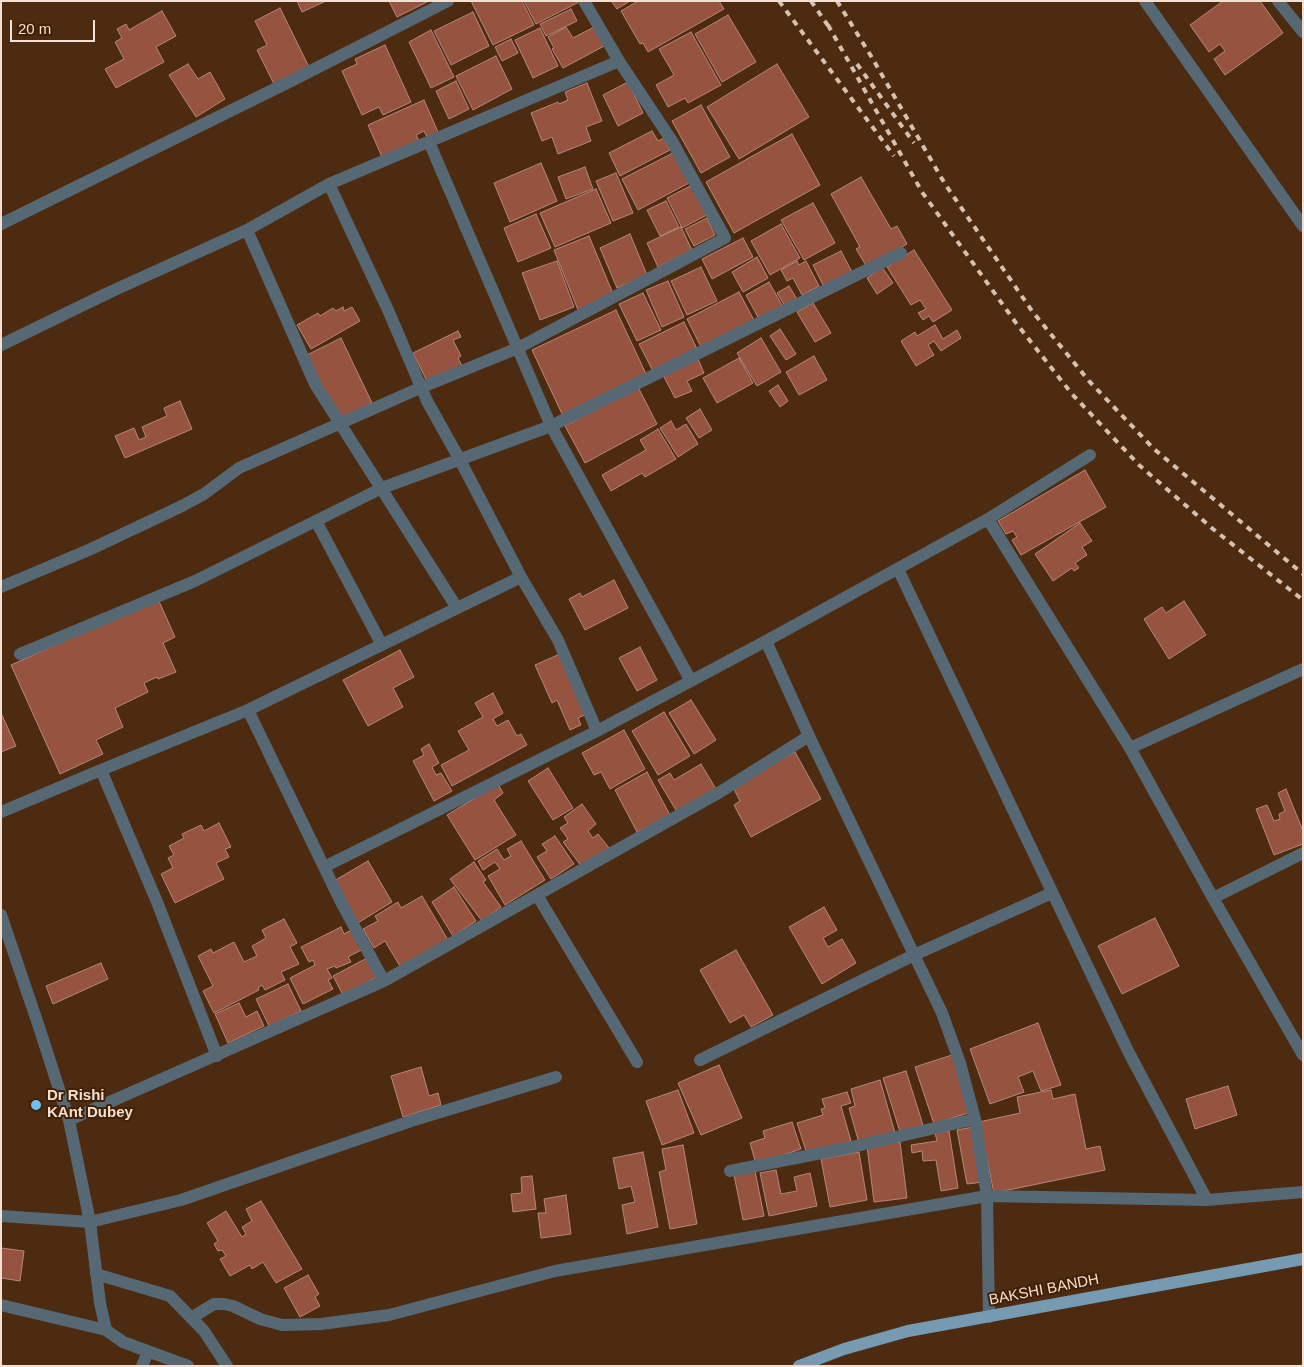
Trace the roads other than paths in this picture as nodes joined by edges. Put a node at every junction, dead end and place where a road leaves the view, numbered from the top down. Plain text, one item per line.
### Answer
1 (448, 1) edge
2 (584, 1) edge
3 (1145, 1) edge
4 (1278, 1) edge
5 (1303, 32) edge
6 (619, 61) junction
7 (429, 142) junction
8 (329, 184) junction
9 (1, 224) edge
10 (1303, 226) edge
11 (247, 230) junction
12 (901, 253) dead end
13 (1, 345) edge
14 (518, 348) junction
15 (420, 388) junction
16 (339, 424) junction
17 (551, 426) junction
18 (1090, 455) dead end
19 (460, 460) junction
20 (382, 488) junction
21 (988, 519) junction
22 (316, 521) junction
23 (898, 568) junction
24 (521, 577) junction
25 (1, 586) edge
26 (457, 608) junction
27 (766, 641) junction
28 (382, 645) junction
29 (20, 654) dead end
30 (1303, 669) edge
31 (691, 681) junction
32 (248, 710) junction
33 (597, 731) junction
34 (809, 736) junction
35 (1130, 748) junction
36 (101, 770) junction
37 (1, 812) edge
38 (1303, 854) edge
39 (324, 867) junction
40 (1052, 893) junction
41 (537, 895) junction
42 (1212, 898) junction
43 (1, 915) edge
44 (914, 955) junction
45 (384, 981) junction
46 (1302, 1051) edge
47 (217, 1056) junction
48 (700, 1060) dead end
49 (637, 1062) dead end
50 (556, 1077) dead end
51 (975, 1119) junction
52 (69, 1120) junction
53 (730, 1171) dead end
54 (1303, 1192) edge
55 (986, 1196) junction
56 (1207, 1200) junction
57 (1, 1216) edge
58 (90, 1222) junction
59 (1303, 1258) edge
60 (96, 1274) junction
61 (1, 1305) edge
62 (988, 1317) junction
63 (191, 1318) junction
64 (106, 1330) junction
65 (148, 1352) junction
66 (797, 1365) edge
67 (142, 1366) edge
68 (188, 1366) edge
69 (227, 1366) edge

1 - 9 street
2 - 6 street
3 - 10 street
4 - 5 street
6 - 7 street
6 - 14 street
7 - 8 street
7 - 14 street
8 - 11 street
8 - 15 street
11 - 13 street
11 - 16 street
12 - 17 street
14 - 15 street
14 - 17 street
15 - 16 street
15 - 19 street
16 - 20 street
16 - 25 street
17 - 19 street
17 - 31 street
18 - 21 street
19 - 20 street
19 - 24 street
20 - 22 street
20 - 26 street
21 - 23 street
21 - 35 street
22 - 28 street
22 - 29 street
23 - 27 street
23 - 40 street
24 - 26 street
24 - 33 street
26 - 28 street
27 - 31 street
27 - 34 street
28 - 32 street
30 - 35 street
31 - 33 street
32 - 36 street
32 - 39 street
33 - 39 street
34 - 41 street
34 - 44 street
35 - 42 street
36 - 37 street
36 - 47 street
38 - 42 street
39 - 45 street
40 - 44 street
40 - 56 street
41 - 45 street
41 - 49 street
42 - 46 street
43 - 52 street
44 - 48 street
44 - 51 street
45 - 47 street
47 - 52 street
50 - 58 street
51 - 53 street
51 - 55 street
52 - 58 street
54 - 56 street
55 - 56 street
55 - 62 street
55 - 63 street
57 - 58 street
58 - 60 street
59 - 62 main road, BAKSHI BANDH
60 - 63 street
60 - 64 street
61 - 64 street
62 - 66 main road, BAKSHI BANDH
63 - 69 street
64 - 65 street
65 - 67 street
65 - 68 street

